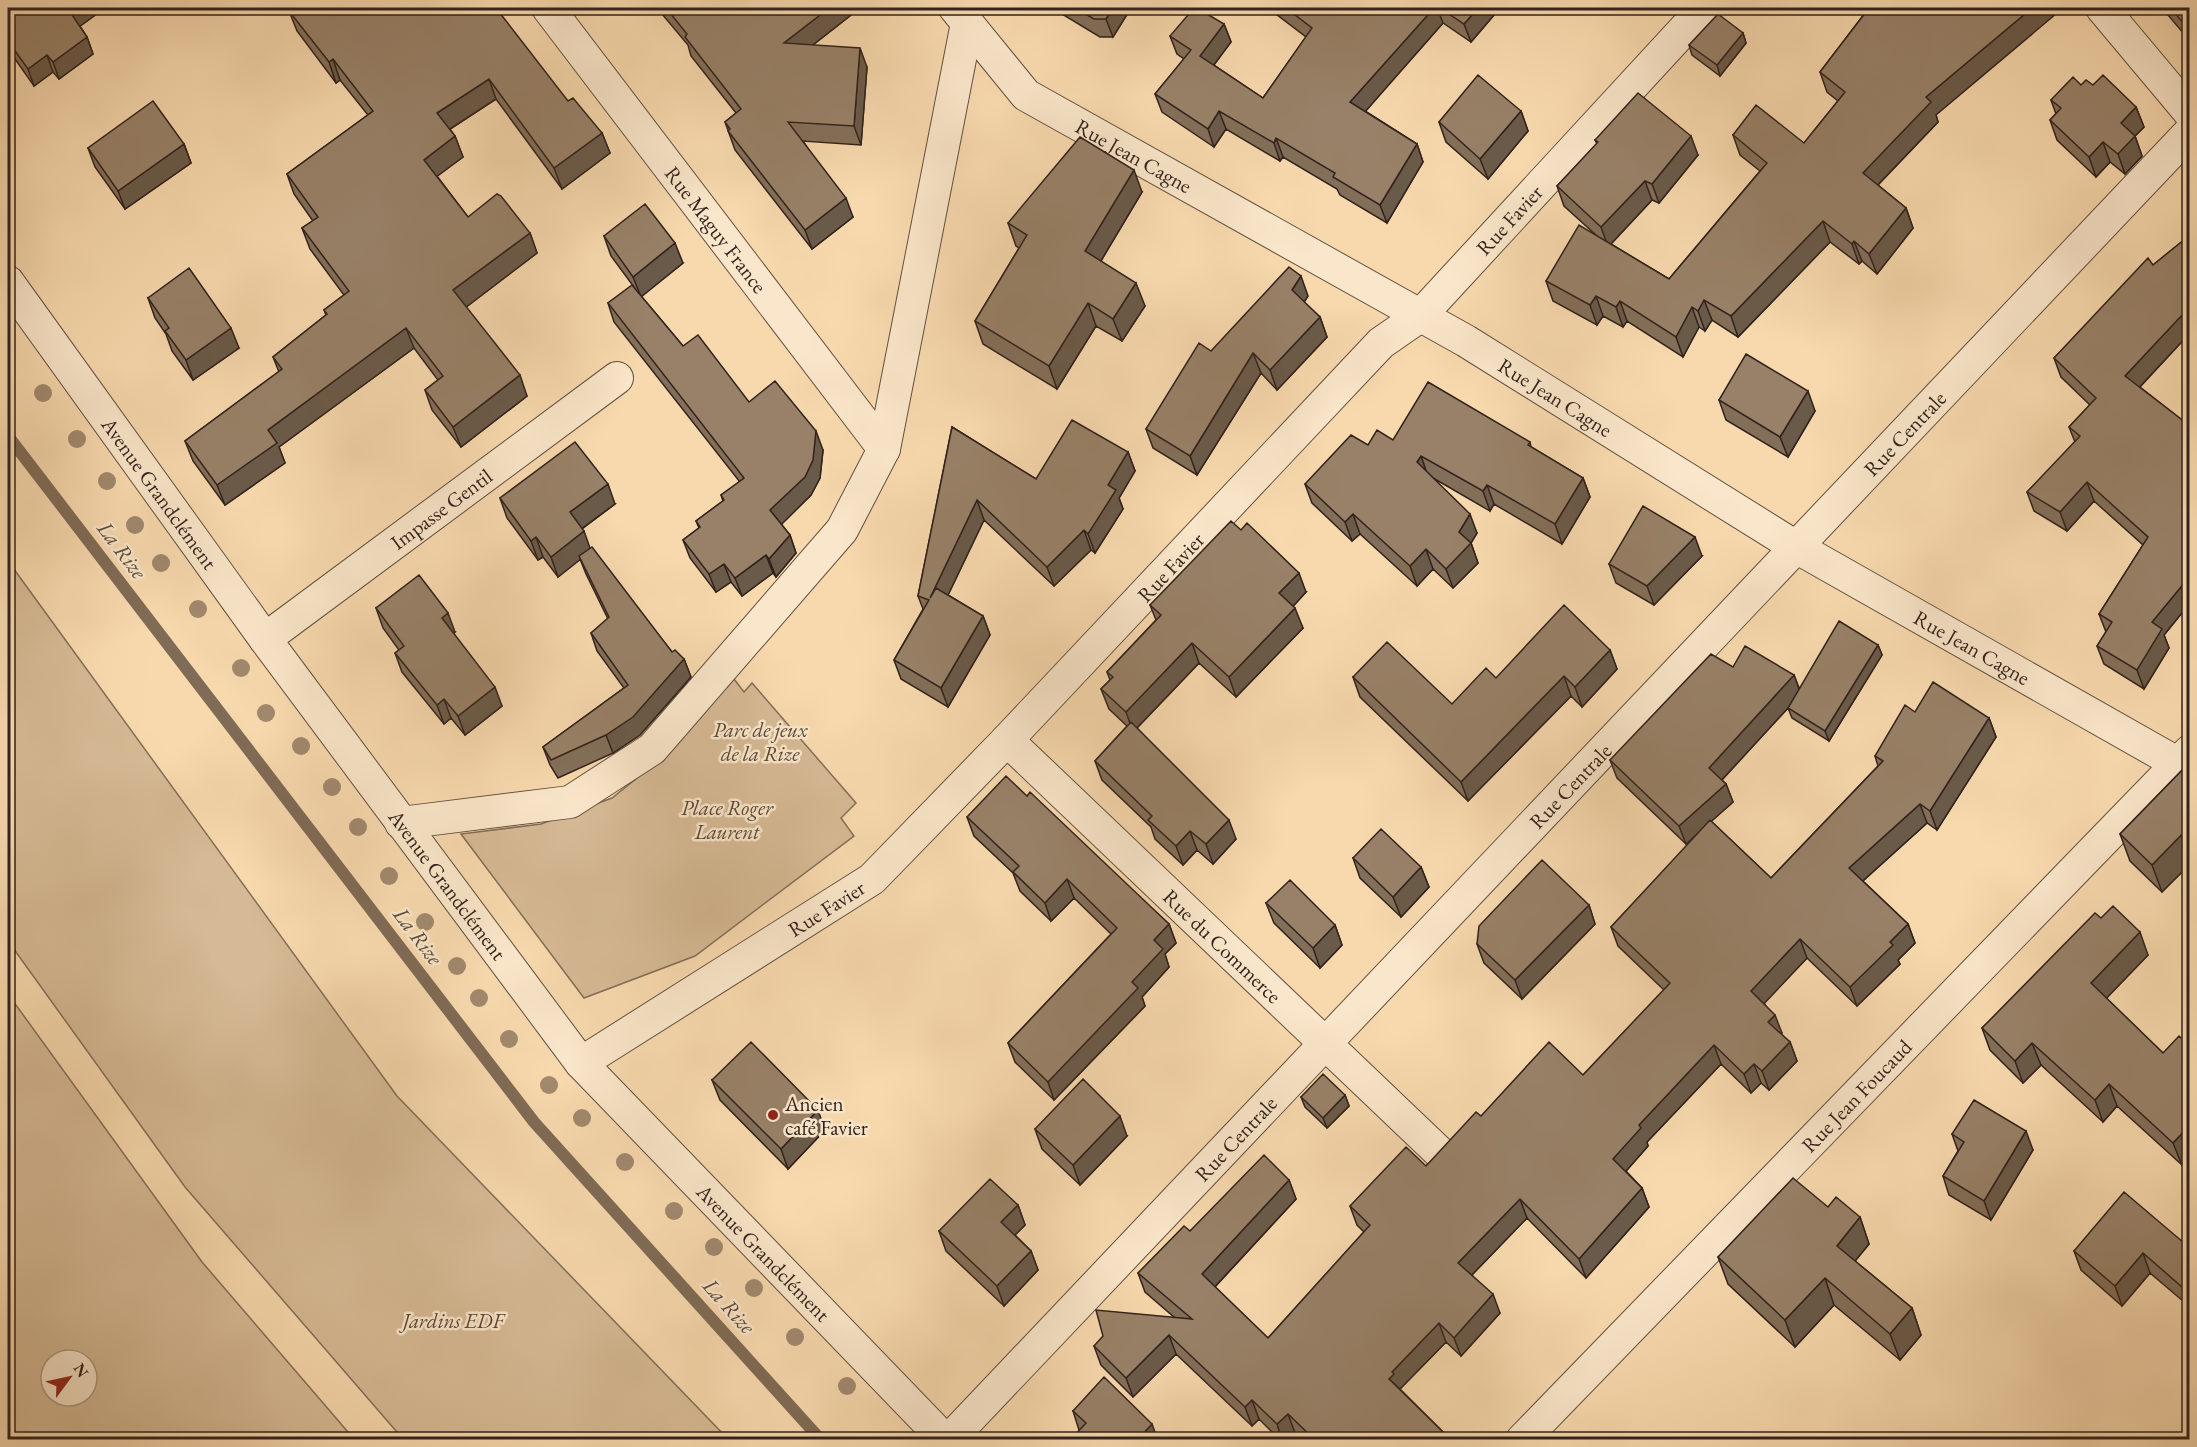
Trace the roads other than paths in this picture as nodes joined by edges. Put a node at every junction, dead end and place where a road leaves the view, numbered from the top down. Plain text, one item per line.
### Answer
1 (548, 8) edge
2 (1704, 8) edge
3 (2102, 8) edge
4 (961, 15) edge
5 (2190, 113) edge
6 (2190, 132) edge
7 (8, 282) edge
8 (1420, 316) junction
9 (617, 378) dead end
10 (884, 449) junction
11 (1796, 547) junction
12 (265, 639) junction
13 (1007, 740) junction
14 (2183, 757) edge
15 (401, 823) junction
16 (1324, 1044) junction
17 (581, 1063) junction
18 (1439, 1152) edge
19 (947, 1440) edge
20 (1522, 1440) edge

1 - 10 street, Rue Maguy France
2 - 8 street, Rue Favier
3 - 5 street
4 - 8 street, Rue Jean Cagne
4 - 10 street
6 - 11 street, Rue Centrale
7 - 12 street, Avenue Grandclément
8 - 11 street, Rue Jean Cagne
8 - 13 street, Rue Favier
9 - 12 street, Impasse Gentil
10 - 15 street
11 - 14 street, Rue Jean Cagne
11 - 16 street, Rue Centrale
12 - 15 street, Avenue Grandclément
13 - 16 street, Rue du Commerce
13 - 17 street, Rue Favier
14 - 20 street, Rue Jean Foucaud
15 - 17 street, Avenue Grandclément
16 - 18 street, Rue du Commerce
16 - 19 street, Rue Centrale
17 - 19 street, Avenue Grandclément

